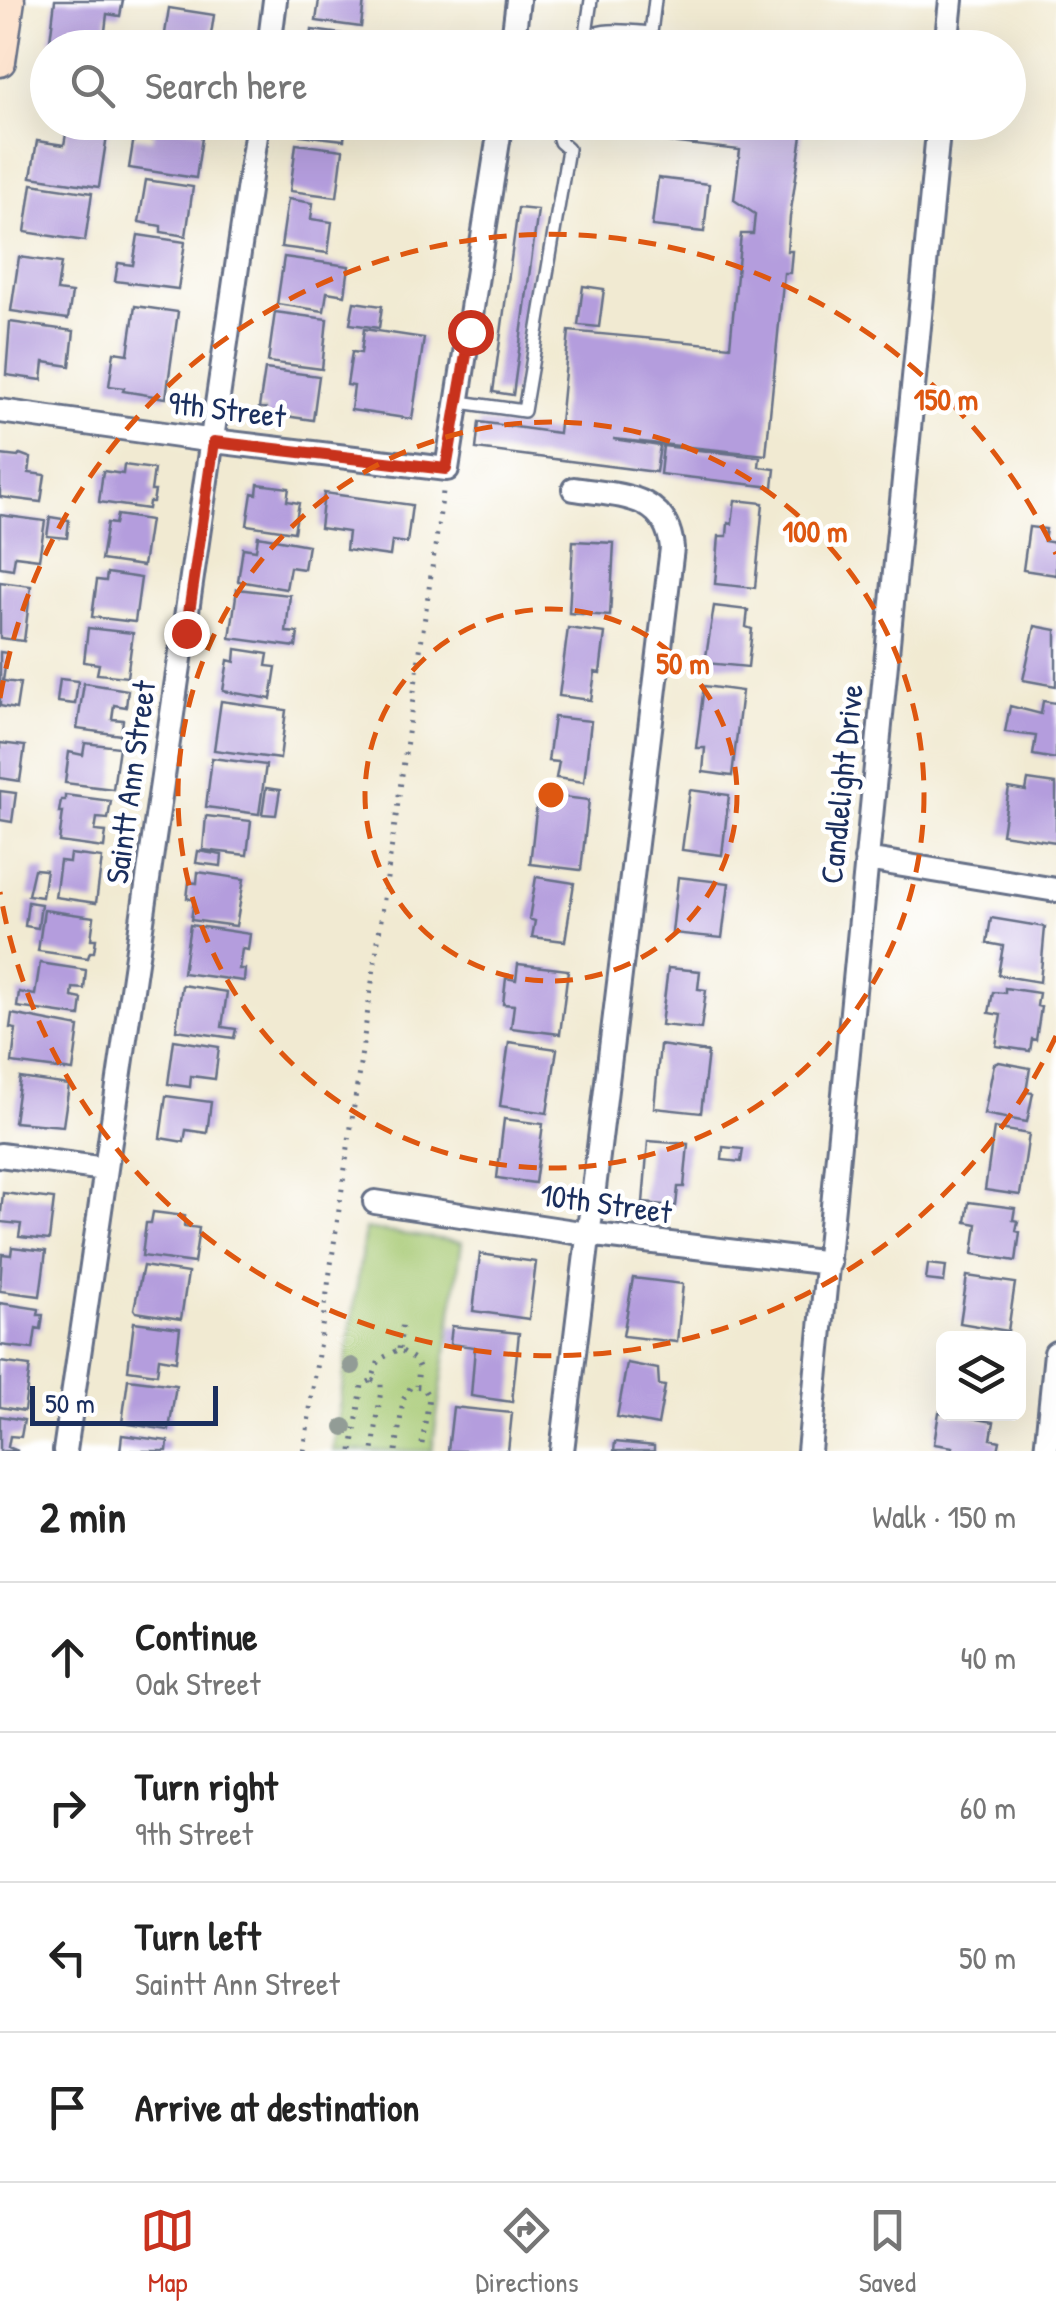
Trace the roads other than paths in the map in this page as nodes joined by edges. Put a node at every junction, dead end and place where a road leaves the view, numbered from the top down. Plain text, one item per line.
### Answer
1 (9, 0) edge
2 (275, 0) edge
3 (518, 0) edge
4 (591, 0) edge
5 (656, 0) edge
6 (950, 0) edge
7 (271, 30) edge
8 (514, 30) edge
9 (587, 30) edge
10 (651, 30) edge
11 (948, 30) edge
12 (0, 61) edge
13 (256, 140) edge
14 (498, 140) edge
15 (559, 140) edge
16 (936, 140) edge
17 (460, 402) junction
18 (0, 411) edge
19 (214, 442) junction
20 (574, 489) dead end
21 (866, 860) junction
22 (1056, 890) edge
23 (0, 1155) edge
24 (105, 1169) junction
25 (375, 1202) dead end
26 (587, 1234) junction
27 (829, 1263) junction
28 (1056, 1353) edge
29 (64, 1451) edge
30 (562, 1451) edge
31 (810, 1451) edge
32 (1046, 1451) edge

1 - 12 street
2 - 7 street
3 - 8 street
4 - 9 lane
5 - 10 lane
6 - 11 street
13 - 19 street, Saintt Ann Street
14 - 17 street
15 - 17 lane
16 - 21 street, Candlelight Drive
17 - 19 street, 9th Street
18 - 19 street, 9th Street
19 - 24 street, Saintt Ann Street
20 - 26 street
21 - 22 street
21 - 27 street, Candlelight Drive
23 - 24 street
24 - 29 street, Saintt Ann Street
25 - 26 street, 10th Street
26 - 27 street, 10th Street
26 - 30 street
27 - 31 street, Candlelight Drive
28 - 32 street

